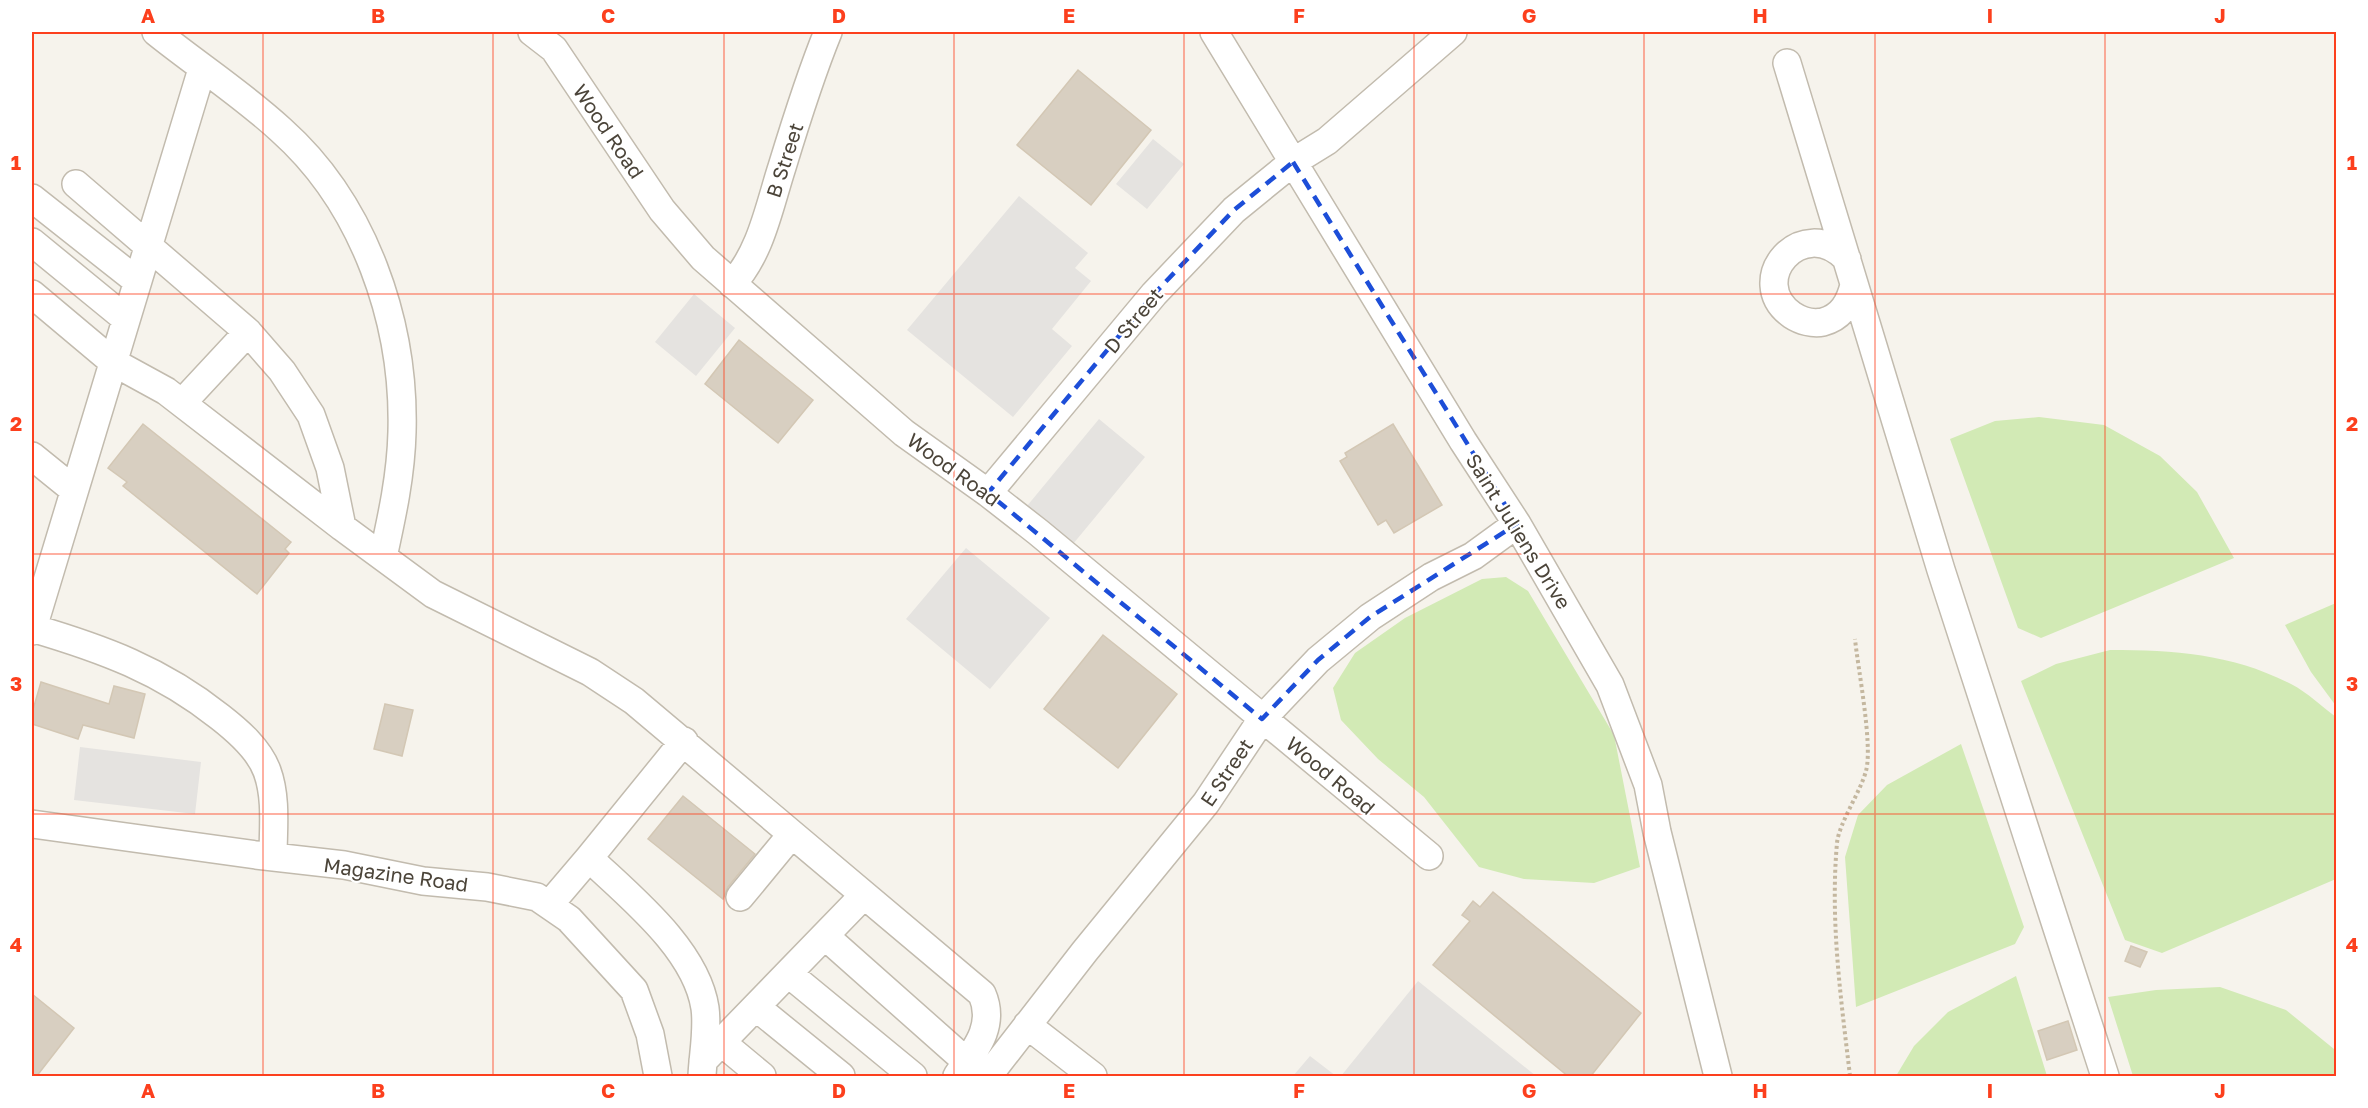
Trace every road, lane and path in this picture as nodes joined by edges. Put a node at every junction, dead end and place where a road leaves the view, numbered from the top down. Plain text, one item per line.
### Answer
1 (156, 32) edge
2 (532, 32) edge
3 (828, 32) edge
4 (1214, 32) edge
5 (1453, 32) edge
6 (1787, 63) dead end
7 (202, 69) junction
8 (1293, 162) junction
9 (76, 184) dead end
10 (32, 198) edge
11 (32, 242) edge
12 (148, 246) junction
13 (1846, 259) junction
14 (138, 281) junction
15 (732, 284) junction
16 (1854, 285) junction
17 (32, 294) edge
18 (126, 320) junction
19 (248, 332) junction
20 (113, 362) junction
21 (182, 404) junction
22 (32, 456) edge
23 (74, 490) junction
24 (988, 493) junction
25 (1516, 524) junction
26 (342, 527) junction
27 (383, 557) junction
28 (32, 629) edge
29 (1855, 639) dead end
30 (1262, 718) junction
31 (684, 741) junction
32 (32, 824) edge
33 (792, 834) junction
34 (1429, 856) dead end
35 (273, 857) junction
36 (589, 858) junction
37 (864, 895) junction
38 (740, 897) dead end
39 (549, 905) junction
40 (825, 936) junction
41 (789, 974) junction
42 (756, 1007) junction
43 (1027, 1025) junction
44 (709, 1060) edge
45 (971, 1072) edge
46 (658, 1077) edge
47 (762, 1077) edge
48 (841, 1077) edge
49 (913, 1077) edge
50 (1093, 1077) edge
51 (1718, 1077) edge
52 (1850, 1077) edge
53 (2105, 1077) edge

1 - 7 street
2 - 15 street, Wood Road
3 - 15 street, B Street
4 - 8 street, Saint Juliens Drive
5 - 8 street, D Street
6 - 13 street
7 - 12 street
7 - 27 street
8 - 24 street, D Street
8 - 25 street, Saint Juliens Drive
9 - 12 street
10 - 14 street
11 - 18 street
12 - 14 street
12 - 19 street
13 - 16 street
13 - 16 street
14 - 18 street
15 - 24 street, Wood Road
16 - 53 street
17 - 20 street
18 - 20 street
19 - 21 street
19 - 26 street
20 - 21 street
20 - 23 street
21 - 26 street
22 - 23 street
23 - 28 street
24 - 30 street, Wood Road
25 - 30 street, E Street
25 - 51 street, Saint Juliens Drive
26 - 27 street
27 - 31 street
28 - 35 street
29 - 52 path
30 - 34 street, Wood Road
30 - 43 street, E Street
31 - 33 street
31 - 36 street
32 - 35 street, Magazine Road
33 - 37 street
33 - 38 street
35 - 39 street, Magazine Road
36 - 39 street
36 - 44 street
37 - 40 street
37 - 45 street
39 - 46 street, Magazine Road
40 - 41 street
40 - 45 street
41 - 42 street
41 - 49 street
42 - 44 street
42 - 48 street
43 - 45 street, E Street
43 - 50 street
44 - 47 street

